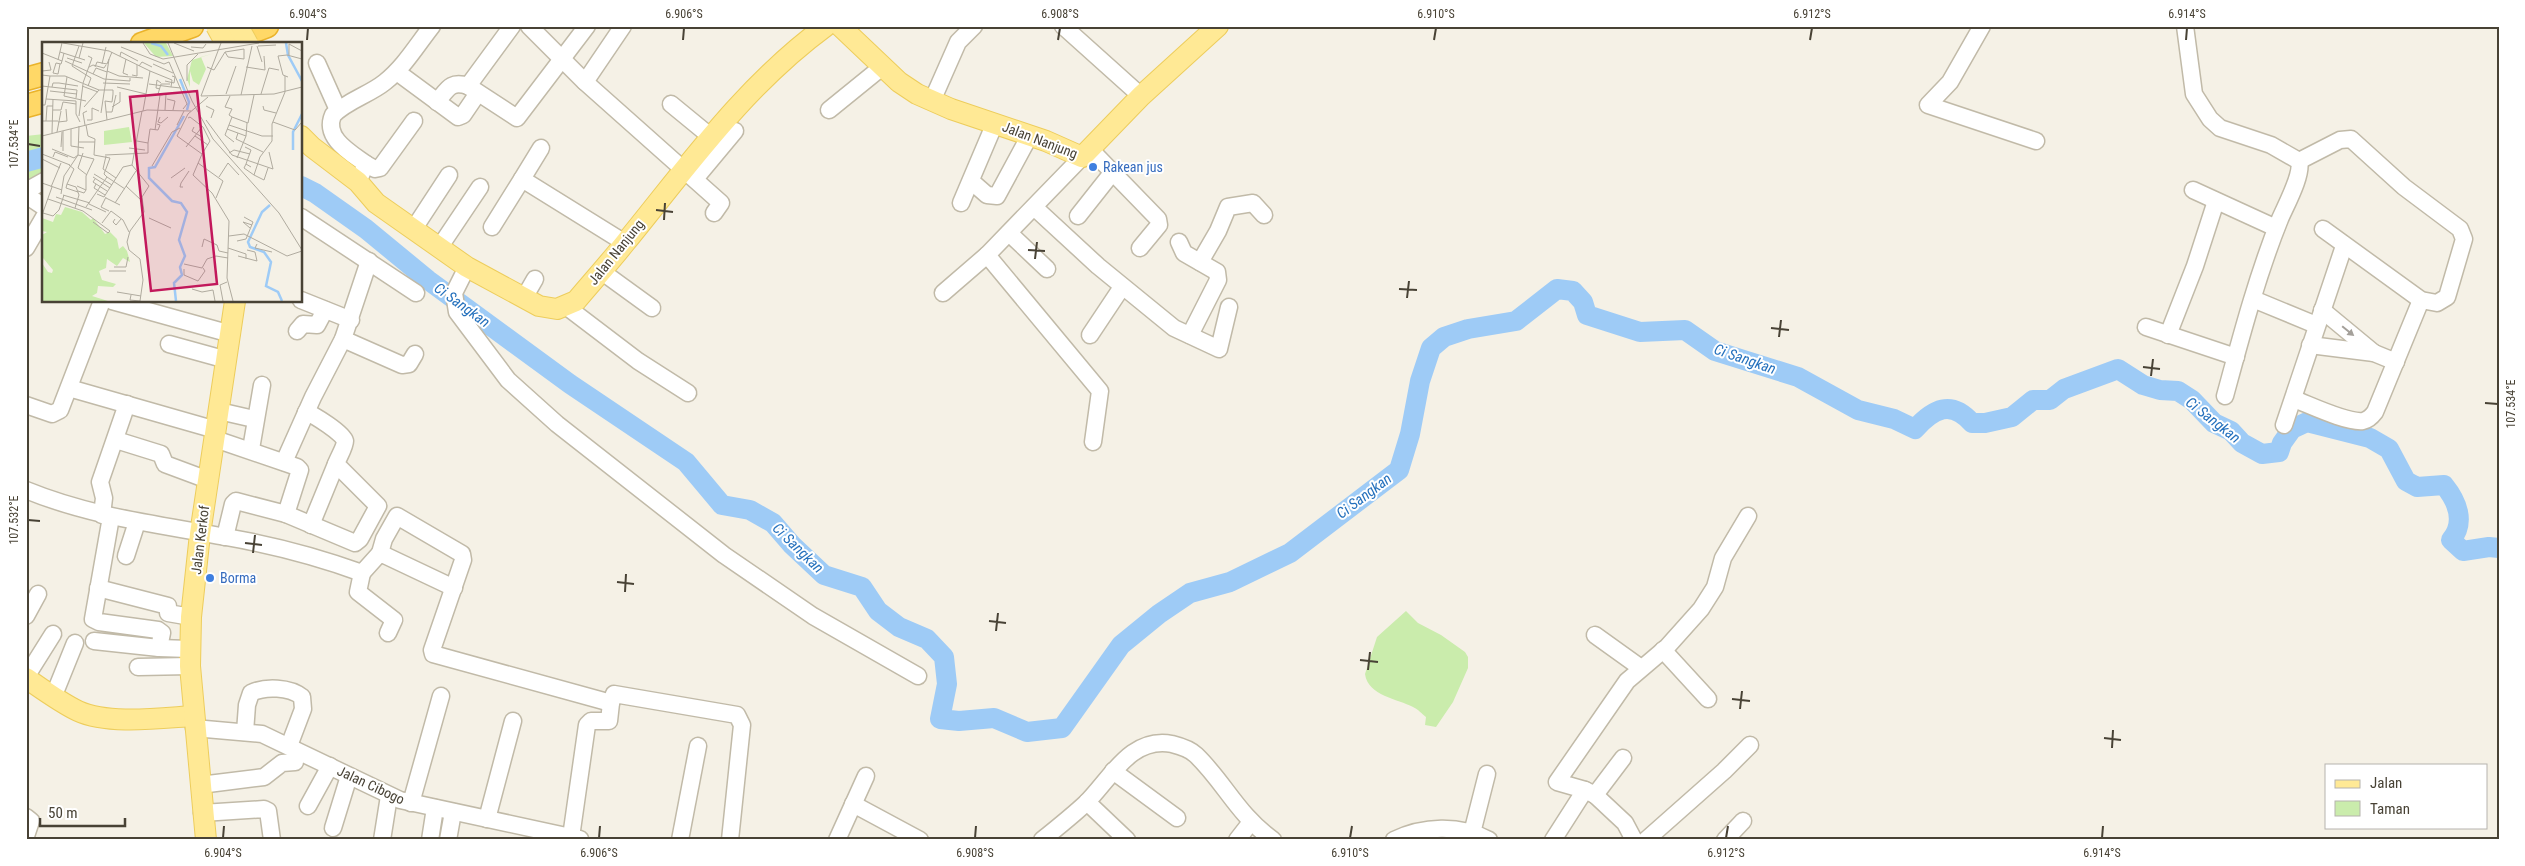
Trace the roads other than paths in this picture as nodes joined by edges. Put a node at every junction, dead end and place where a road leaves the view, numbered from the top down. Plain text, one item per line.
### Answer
1 (192, 26) edge
2 (216, 26) edge
3 (238, 26) edge
4 (266, 26) edge
5 (432, 26) edge
6 (512, 26) edge
7 (529, 26) edge
8 (587, 26) edge
9 (623, 26) edge
10 (826, 26) edge
11 (840, 26) edge
12 (974, 26) edge
13 (1064, 26) edge
14 (1218, 26) edge
15 (1982, 26) edge
16 (2185, 26) edge
17 (148, 42) edge
18 (225, 42) edge
19 (225, 42) edge
20 (247, 42) edge
21 (562, 59) junction
22 (317, 63) dead end
23 (882, 67) junction
24 (397, 72) junction
25 (42, 75) edge
26 (26, 79) edge
27 (585, 82) junction
28 (473, 89) junction
29 (1141, 96) junction
30 (932, 101) junction
31 (42, 102) edge
32 (437, 102) junction
33 (671, 104) dead end
34 (26, 106) edge
35 (338, 110) junction
36 (829, 110) dead end
37 (414, 121) dead end
38 (995, 123) junction
39 (735, 132) dead end
40 (1030, 135) junction
41 (710, 136) junction
42 (302, 137) edge
43 (2036, 140) dead end
44 (541, 148) dead end
45 (1086, 153) junction
46 (302, 156) edge
47 (2299, 161) junction
48 (1112, 173) junction
49 (689, 174) junction
50 (449, 175) dead end
51 (522, 179) junction
52 (364, 180) junction
53 (971, 180) junction
54 (42, 181) edge
55 (480, 187) dead end
56 (2193, 190) dead end
57 (26, 191) edge
58 (26, 195) edge
59 (2216, 201) junction
60 (961, 203) dead end
61 (42, 206) edge
62 (1034, 207) junction
63 (714, 213) dead end
64 (1264, 215) dead end
65 (1078, 216) dead end
66 (302, 218) edge
67 (42, 220) edge
68 (492, 227) dead end
69 (2276, 228) junction
70 (2323, 229) dead end
71 (413, 230) junction
72 (1009, 233) junction
73 (1179, 242) dead end
74 (625, 243) junction
75 (2344, 246) junction
76 (26, 248) edge
77 (439, 248) junction
78 (1140, 248) dead end
79 (987, 255) junction
80 (369, 261) junction
81 (1200, 262) junction
82 (467, 266) junction
83 (1047, 269) dead end
84 (601, 271) junction
85 (535, 279) dead end
86 (1122, 287) junction
87 (943, 293) dead end
88 (416, 294) dead end
89 (524, 298) junction
90 (302, 300) edge
91 (2253, 300) junction
92 (2421, 300) junction
93 (102, 302) edge
94 (119, 302) edge
95 (235, 302) edge
96 (567, 307) junction
97 (1229, 307) dead end
98 (652, 308) dead end
99 (326, 310) junction
100 (2319, 317) junction
101 (350, 320) junction
102 (2146, 327) dead end
103 (297, 331) dead end
104 (231, 334) junction
105 (1090, 335) dead end
106 (1190, 335) junction
107 (2168, 335) junction
108 (343, 339) junction
109 (169, 344) dead end
110 (2310, 345) junction
111 (2374, 352) junction
112 (415, 354) dead end
113 (2236, 357) junction
114 (227, 360) junction
115 (2396, 362) junction
116 (262, 385) dead end
117 (69, 388) junction
118 (688, 393) dead end
119 (2225, 396) dead end
120 (2294, 399) junction
121 (127, 404) junction
122 (26, 405) edge
123 (306, 412) junction
124 (254, 419) junction
125 (2284, 425) dead end
126 (217, 427) junction
127 (116, 440) junction
128 (1093, 442) dead end
129 (250, 449) junction
130 (284, 462) junction
131 (336, 464) junction
132 (208, 480) junction
133 (26, 490) edge
134 (378, 506) junction
135 (286, 514) junction
136 (106, 516) junction
137 (397, 516) junction
138 (1748, 516) dead end
139 (137, 522) junction
140 (311, 525) junction
141 (200, 534) junction
142 (225, 536) junction
143 (380, 553) junction
144 (126, 556) dead end
145 (362, 572) junction
146 (98, 588) junction
147 (454, 588) junction
148 (38, 594) dead end
149 (26, 616) edge
150 (191, 617) junction
151 (388, 633) dead end
152 (53, 634) dead end
153 (1595, 635) dead end
154 (94, 641) dead end
155 (75, 643) dead end
156 (159, 648) junction
157 (1663, 650) junction
158 (189, 657) junction
159 (138, 666) dead end
160 (1641, 668) junction
161 (918, 676) dead end
162 (28, 683) edge
163 (54, 695) junction
164 (441, 696) dead end
165 (1708, 699) dead end
166 (611, 703) junction
167 (513, 721) dead end
168 (194, 722) junction
169 (246, 732) junction
170 (1750, 745) dead end
171 (290, 746) junction
172 (698, 746) dead end
173 (1623, 758) dead end
174 (295, 762) dead end
175 (330, 766) junction
176 (1113, 771) junction
177 (1487, 774) dead end
178 (349, 776) junction
179 (866, 776) dead end
180 (200, 785) junction
181 (1586, 794) junction
182 (389, 796) junction
183 (1087, 802) junction
184 (411, 803) junction
185 (853, 804) junction
186 (308, 806) dead end
187 (435, 808) junction
188 (453, 812) junction
189 (202, 813) junction
190 (26, 817) edge
191 (1177, 818) dead end
192 (487, 819) junction
193 (1743, 821) dead end
194 (1251, 822) junction
195 (333, 828) dead end
196 (1472, 833) junction
197 (26, 836) edge
198 (576, 838) edge
199 (206, 840) edge
200 (272, 840) edge
201 (382, 840) edge
202 (430, 840) edge
203 (448, 840) edge
204 (680, 840) edge
205 (730, 840) edge
206 (837, 840) edge
207 (920, 840) edge
208 (1042, 840) edge
209 (1128, 840) edge
210 (1237, 840) edge
211 (1273, 840) edge
212 (1394, 840) edge
213 (1488, 840) edge
214 (1553, 840) edge
215 (1634, 840) edge
216 (1646, 840) edge
217 (1724, 840) edge

1 - 17 highway
2 - 18 main road, bridge
3 - 20 main road, bridge
4 - 19 highway
5 - 24 street
6 - 28 street
7 - 21 street
8 - 21 street
9 - 27 street
10 - 41 main road, Jalan Nanjung
11 - 23 main road, Jalan Nanjung
12 - 30 street
13 - 29 street
14 - 29 main road, Jalan Nanjung
15 - 43 street
16 - 47 street
21 - 27 street
21 - 28 street
22 - 35 street
23 - 30 main road, Jalan Nanjung
23 - 36 street
24 - 32 street
24 - 35 street
25 - 26 highway
27 - 49 street
28 - 32 street
28 - 32 street
29 - 45 main road, Jalan Nanjung
30 - 38 main road, Jalan Nanjung
31 - 34 highway
33 - 41 street
35 - 52 street
37 - 52 street
38 - 40 main road, Jalan Nanjung
38 - 53 street
39 - 49 street
40 - 45 main road, Jalan Nanjung
40 - 53 street
41 - 49 main road, Jalan Nanjung
42 - 52 main road
44 - 51 street
45 - 48 street
45 - 62 street
46 - 52 main road
47 - 69 street
47 - 92 street
48 - 65 street
48 - 78 street
49 - 63 street
49 - 74 main road, Jalan Nanjung
50 - 71 street
51 - 68 street
51 - 74 street
52 - 71 main road
53 - 60 street
54 - 57 street
55 - 77 street
56 - 59 street
58 - 61 street
59 - 69 street
59 - 107 street
62 - 72 street
62 - 86 street
64 - 81 street
66 - 80 street
67 - 76 street
69 - 91 street
70 - 75 street
71 - 77 main road
72 - 79 street
72 - 83 street
73 - 81 street
74 - 84 main road, Jalan Nanjung
75 - 92 street
75 - 100 street
77 - 82 main road
79 - 87 street
79 - 128 street
80 - 88 street
80 - 101 street
81 - 106 street
82 - 89 main road
82 - 161 street
84 - 96 main road, Jalan Nanjung
84 - 98 street
85 - 89 street
86 - 105 street
86 - 106 street
89 - 96 main road
90 - 99 street
91 - 100 street
91 - 113 street
92 - 115 street
93 - 117 street
94 - 104 street
95 - 104 main road, Jalan Kerkof
96 - 118 street
97 - 106 street
99 - 101 street
99 - 103 street
100 - 110 street
100 -> 111 street
101 - 108 street
102 - 107 street
104 - 114 main road, Jalan Kerkof
107 - 113 street
108 - 112 street
108 - 123 street
109 - 114 street
110 - 111 street
110 - 120 street
111 - 115 street
113 - 119 street
114 - 126 main road, Jalan Kerkof
115 - 120 street
116 - 124 street
117 - 121 street
117 - 122 street
120 - 125 street
121 - 126 street
121 - 127 street
123 - 130 street
123 - 131 street
124 - 126 street
124 - 129 street
126 - 129 street
126 - 132 main road, Jalan Kerkof
127 - 132 street
127 - 136 street
129 - 130 street
130 - 135 street
131 - 134 street
131 - 140 street
132 - 141 main road, Jalan Kerkof
133 - 136 street
134 - 137 street
134 - 140 street
135 - 140 street
135 - 142 street
136 - 139 street
136 - 146 street
137 - 143 street
137 - 147 street
138 - 157 street
139 - 141 street
139 - 144 street
141 - 142 street
141 - 150 main road, Jalan Kerkof
142 - 145 street
143 - 145 street
143 - 147 street
145 - 151 street
146 - 150 street
146 - 156 street
147 - 166 street
148 - 149 street
150 - 158 main road, Jalan Kerkof
152 - 162 street
153 - 160 street
154 - 156 street
155 - 163 street
156 - 158 street
157 - 160 street
157 - 165 street
158 - 159 street
158 - 168 main road, Jalan Kerkof
160 - 181 street
162 - 163 main road
163 - 168 main road
164 - 184 street
166 - 198 street
166 - 205 street
167 - 192 street
168 - 169 street, Jalan Cibogo
168 - 180 main road, Jalan Kerkof
169 - 171 street, Jalan Cibogo
169 - 171 street
170 - 216 street
171 - 175 street, Jalan Cibogo
172 - 204 street
173 - 181 street
174 - 180 street
175 - 178 street, Jalan Cibogo
175 - 186 street
176 - 183 street
176 - 191 street
176 - 194 street
177 - 196 street
178 - 182 street, Jalan Cibogo
178 - 195 street
179 - 185 street
180 - 189 main road, Jalan Kerkof
181 - 214 street
181 - 215 street
182 - 184 street, Jalan Cibogo
182 - 201 street
183 - 208 street
183 - 209 street
184 - 187 street, Jalan Cibogo
185 - 206 street
185 - 207 street
187 - 188 street, Jalan Cibogo
187 - 202 street
188 - 192 street, Jalan Cibogo
188 - 203 street
189 - 199 main road, Jalan Kerkof
189 - 200 street
190 - 197 street
192 - 198 street, Jalan Cibogo
193 - 217 street
194 - 210 street
194 - 211 street
196 - 212 street
196 - 213 street

